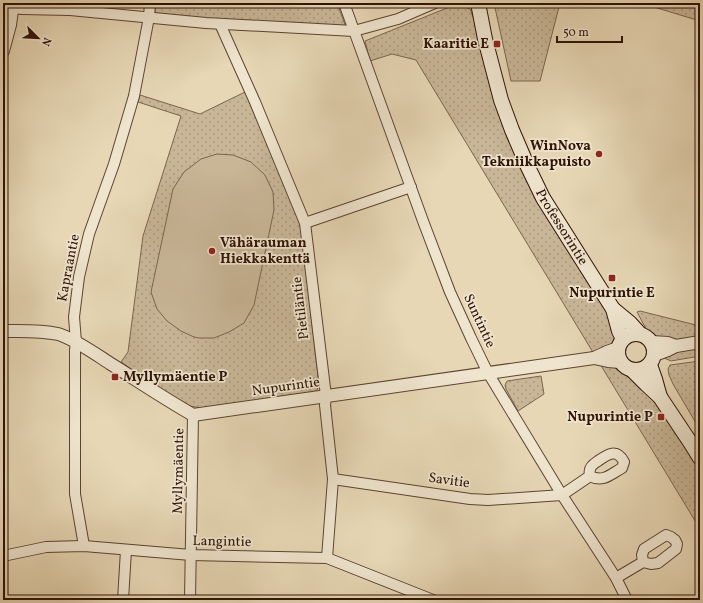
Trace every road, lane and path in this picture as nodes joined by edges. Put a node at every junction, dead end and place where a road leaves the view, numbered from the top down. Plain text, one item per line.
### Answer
1 (150, 3) edge
2 (344, 3) edge
3 (435, 3) edge
4 (478, 3) edge
5 (13, 6) edge
6 (149, 17) junction
7 (220, 24) junction
8 (354, 30) junction
9 (3, 51) edge
10 (411, 187) junction
11 (305, 223) junction
12 (612, 309) junction
13 (3, 330) edge
14 (640, 334) junction
15 (76, 342) junction
16 (700, 342) edge
17 (620, 350) junction
18 (652, 354) junction
19 (633, 371) junction
20 (488, 373) junction
21 (326, 396) junction
22 (660, 396) junction
23 (194, 415) junction
24 (700, 458) edge
25 (590, 476) dead end
26 (333, 479) junction
27 (562, 495) junction
28 (84, 546) junction
29 (126, 550) junction
30 (191, 555) junction
31 (3, 556) edge
32 (327, 558) junction
33 (643, 562) dead end
34 (616, 578) junction
35 (123, 600) edge
36 (190, 600) edge
37 (433, 600) edge
38 (627, 600) edge

1 - 6 street, Kapraantie
2 - 8 street, Suntintie
3 - 8 street
4 - 12 main road, Professorintie
5 - 6 street
5 - 9 street
6 - 7 street
6 - 15 street, Kapraantie
7 - 8 street
7 - 11 street, Pietiläntie
8 - 10 street, Suntintie
10 - 11 street
10 - 20 street, Suntintie
11 - 21 street, Pietiläntie
12 - 14 main road, Professorintie
12 - 17 main road, Professorintie
13 - 15 street
14 - 17 main road
14 - 18 main road
15 - 23 street
15 - 28 street, Kapraantie
16 - 18 street
17 - 19 main road
17 - 20 street, Nupurintie
18 - 19 main road
18 - 22 main road
19 - 22 main road
20 - 21 street, Nupurintie
20 - 27 street, Suntintie
21 - 23 street, Nupurintie
21 - 26 street, Pietiläntie
22 - 24 main road
23 - 30 street, Myllymäentie
25 - 27 street
26 - 27 street, Savitie
26 - 32 street, Pietiläntie
27 - 34 street, Suntintie
28 - 29 street, Langintie
28 - 31 street, Langintie
29 - 30 street, Langintie
29 - 35 street
30 - 32 street, Langintie
30 - 36 street, Myllymäentie
32 - 37 street, Langintie
33 - 34 street
34 - 38 street, Suntintie

